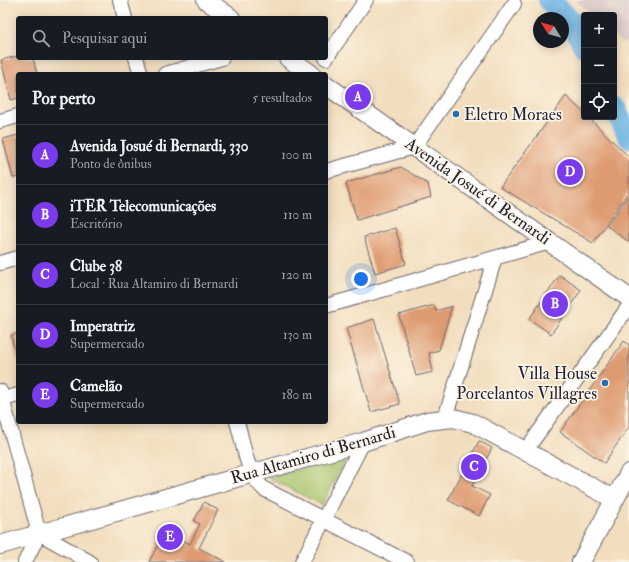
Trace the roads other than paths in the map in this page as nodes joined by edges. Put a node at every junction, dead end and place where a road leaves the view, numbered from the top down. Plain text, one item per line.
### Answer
1 (120, 0) edge
2 (366, 0) edge
3 (208, 1) edge
4 (514, 4) dead end
5 (124, 16) edge
6 (229, 16) edge
7 (328, 55) edge
8 (136, 60) edge
9 (215, 60) edge
10 (291, 60) edge
11 (325, 60) edge
12 (140, 72) edge
13 (172, 72) edge
14 (308, 72) edge
15 (316, 72) edge
16 (328, 86) edge
17 (16, 117) edge
18 (0, 121) edge
19 (414, 146) junction
20 (328, 170) edge
21 (550, 242) junction
22 (495, 258) junction
23 (16, 259) edge
24 (0, 263) edge
25 (629, 298) edge
26 (328, 305) edge
27 (629, 306) edge
28 (16, 395) edge
29 (1, 397) edge
30 (445, 418) junction
31 (238, 424) edge
32 (363, 442) junction
33 (526, 450) junction
34 (252, 473) junction
35 (627, 480) edge
36 (614, 499) junction
37 (323, 520) junction
38 (39, 534) junction
39 (0, 545) edge
40 (25, 562) edge
41 (90, 562) edge
42 (302, 562) edge
43 (407, 562) edge
44 (581, 562) edge

1 - 5 street
2 - 7 street
3 - 6 main road
4 - 19 street
8 - 12 street
9 - 13 street
10 - 14 main road
11 - 15 street
16 - 19 main road, Avenida Josué di Bernardi
17 - 18 street
19 - 20 street
19 - 21 main road, Avenida Josué di Bernardi
21 - 22 street
21 - 25 main road, Avenida Josué di Bernardi
22 - 26 street
22 - 30 street
23 - 24 street
27 - 33 street
28 - 29 street
29 - 38 street
30 - 32 main road, Rua Altamiro di Bernardi
30 - 33 main road, Rua Altamiro di Bernardi
31 - 34 street
32 - 34 main road, Rua Altamiro di Bernardi
32 - 37 street
33 - 36 main road, Rua Altamiro di Bernardi
34 - 37 street
34 - 38 main road, Rua Altamiro di Bernardi
35 - 36 main road
36 - 44 main road
37 - 42 street
37 - 43 street
38 - 39 main road, Rua Altamiro di Bernardi
38 - 40 street
38 - 41 street

